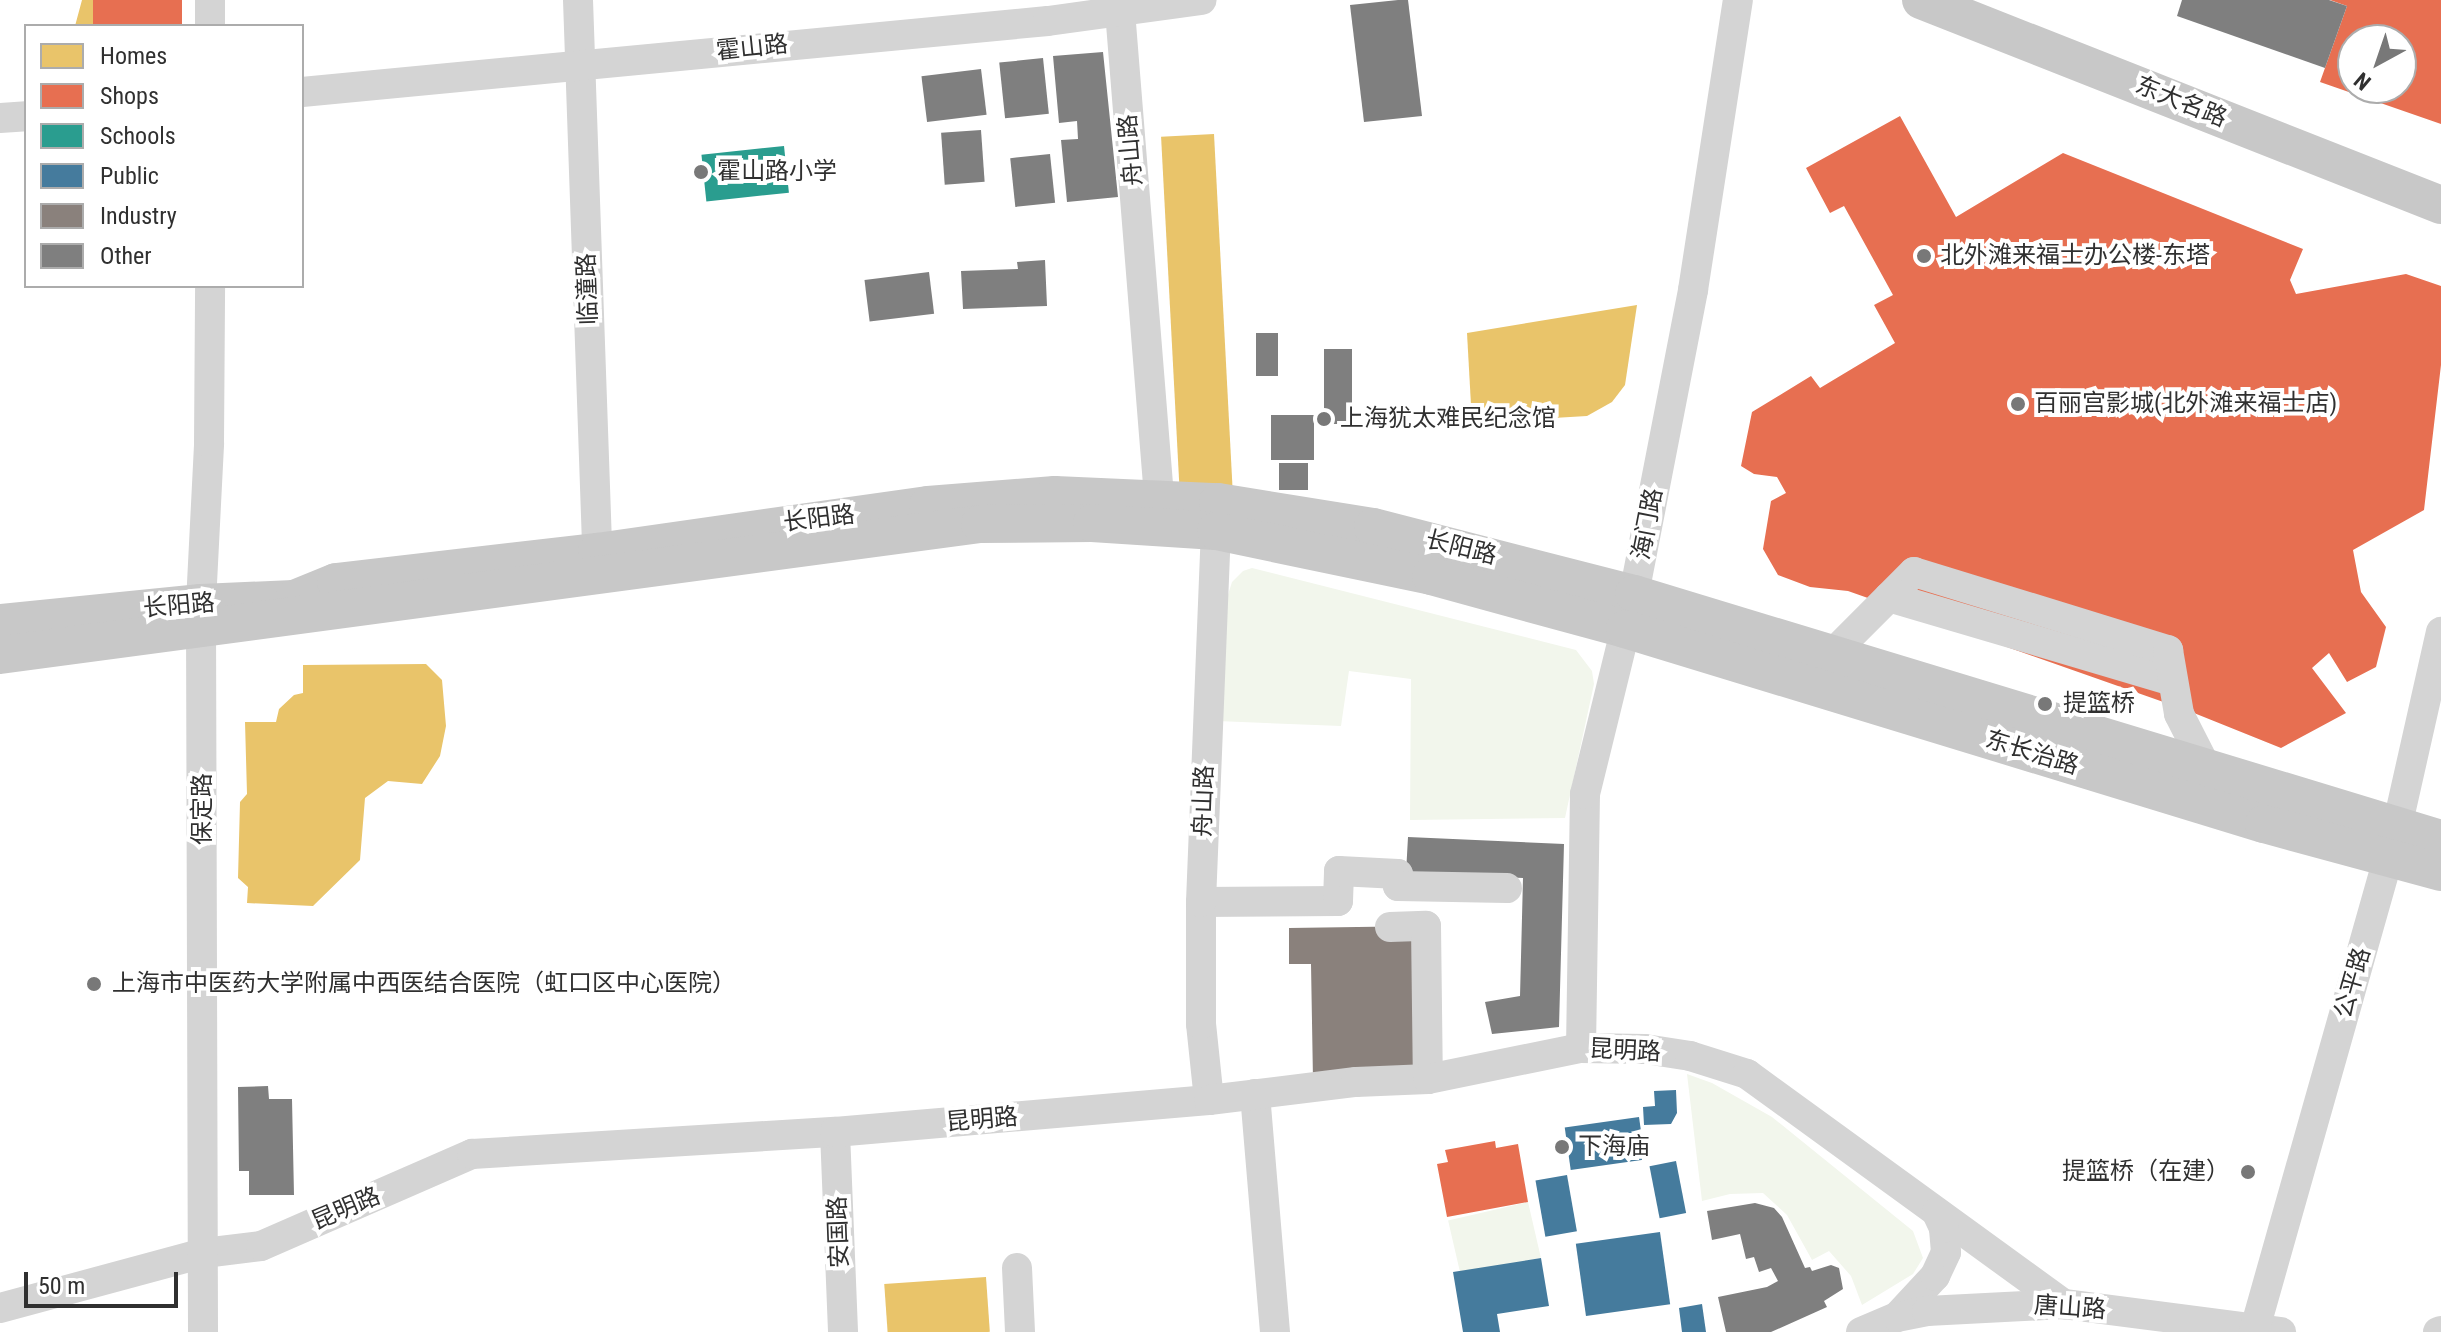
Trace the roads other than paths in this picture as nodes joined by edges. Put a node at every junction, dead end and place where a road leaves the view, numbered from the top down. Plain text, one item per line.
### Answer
1 (210, 0) edge
2 (578, 0) edge
3 (1202, 0) edge
4 (1738, 0) edge
5 (1921, 0) edge
6 (1120, 11) junction
7 (210, 24) edge
8 (580, 66) junction
9 (304, 92) edge
10 (24, 116) edge
11 (0, 118) edge
12 (2441, 205) edge
13 (210, 288) edge
14 (1161, 514) junction
15 (1217, 517) junction
16 (598, 564) junction
17 (1630, 611) junction
18 (201, 617) junction
19 (0, 623) edge
20 (2441, 632) edge
21 (1832, 654) junction
22 (0, 655) edge
23 (2207, 769) junction
24 (2441, 839) edge
25 (2393, 842) junction
26 (2441, 872) edge
27 (1507, 888) dead end
28 (1201, 902) junction
29 (1390, 927) dead end
30 (1581, 1048) junction
31 (1428, 1079) junction
32 (1255, 1094) junction
33 (1209, 1100) junction
34 (835, 1132) junction
35 (1937, 1213) junction
36 (204, 1253) junction
37 (1017, 1268) dead end
38 (2064, 1304) junction
39 (0, 1308) edge
40 (1897, 1317) junction
41 (2263, 1331) edge
42 (203, 1332) edge
43 (843, 1332) edge
44 (1020, 1332) edge
45 (1275, 1332) edge
46 (1861, 1332) edge

1 - 7 street
2 - 8 street, 临潼路
3 - 6 street, 霍山路
4 - 17 street, 海门路
5 - 12 main road, 东大名路
6 - 8 street, 霍山路
6 - 14 street, 舟山路
8 - 9 street, 霍山路
8 - 16 street, 临潼路
10 - 11 street
13 - 18 street, 保定路
14 - 15 main road, 长阳路
14 - 16 main road, 长阳路
15 - 17 main road, 长阳路
15 - 28 street, 舟山路
16 - 18 main road, 长阳路
17 - 21 main road, 东长治路
17 - 25 main road, 东长治路
17 - 30 street, 海门路
18 - 19 main road, 长阳路
18 - 22 main road, 长阳路
18 - 36 street, 保定路
20 - 25 street, 公平路
21 - 23 main road, 东长治路
21 - 23 street
23 - 25 main road, 东长治路
24 - 25 main road, 东长治路
25 - 26 main road, 东长治路
25 - 41 street, 公平路
27 - 28 street
28 - 33 street, 舟山路
29 - 31 street
30 - 31 street, 昆明路
30 - 35 street, 昆明路
31 - 32 street, 昆明路
32 - 33 street, 昆明路
32 - 45 street
33 - 34 street, 昆明路
34 - 36 street, 昆明路
34 - 43 street, 安国路
35 - 38 street, 昆明路
35 - 40 street
36 - 39 street, 昆明路
36 - 42 street, 保定路
37 - 44 street
38 - 40 street, 唐山路
38 - 41 street, 唐山路
40 - 46 street, 唐山路

